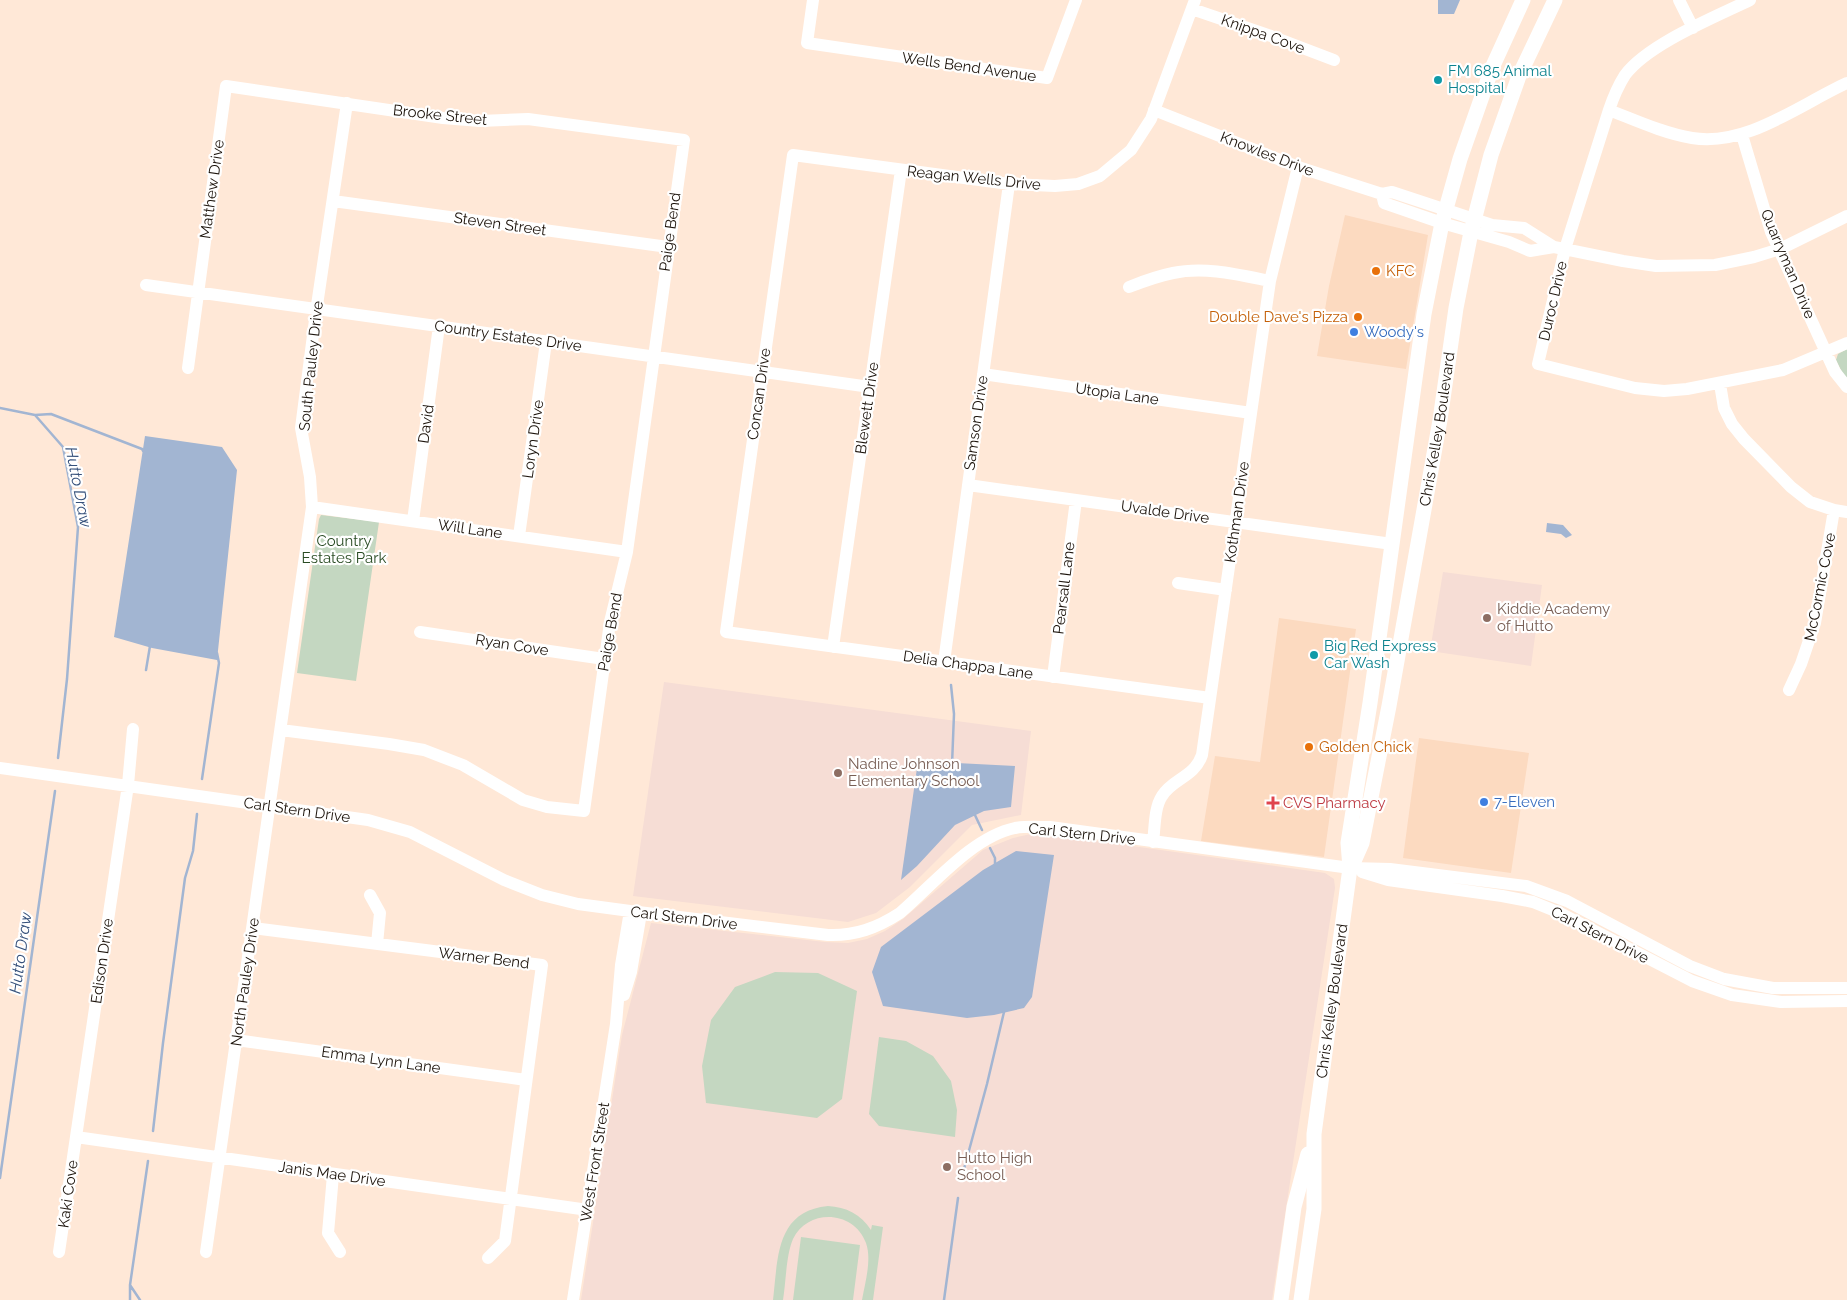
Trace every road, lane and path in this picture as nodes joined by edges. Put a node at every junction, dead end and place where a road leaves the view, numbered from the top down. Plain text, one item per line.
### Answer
1 (813, 0) edge
2 (1076, 0) edge
3 (1523, 0) edge
4 (1555, 0) edge
5 (1679, 0) edge
6 (1750, 0) edge
7 (1193, 4) edge
8 (1734, 4) edge
9 (1693, 28) junction
10 (1334, 60) dead end
11 (1847, 83) edge
12 (226, 86) joint
13 (347, 103) junction
14 (1154, 110) junction
15 (1609, 110) junction
16 (1742, 135) junction
17 (684, 140) joint
18 (793, 155) joint
19 (1298, 167) junction
20 (901, 170) junction
21 (1009, 184) junction
22 (333, 201) junction
23 (1847, 216) edge
24 (1444, 217) junction
25 (1473, 226) junction
26 (668, 247) junction
27 (1559, 248) junction
28 (1780, 249) junction
29 (1270, 281) junction
30 (146, 285) dead end
31 (1129, 287) dead end
32 (198, 292) junction
33 (317, 309) junction
34 (439, 326) junction
35 (546, 342) junction
36 (1847, 343) edge
37 (1827, 352) junction
38 (654, 357) junction
39 (188, 368) dead end
40 (762, 372) junction
41 (983, 374) junction
42 (1720, 384) junction
43 (870, 387) junction
44 (1847, 387) edge
45 (1251, 413) junction
46 (968, 485) junction
47 (1076, 500) junction
48 (312, 506) junction
49 (1840, 511) edge
50 (413, 521) junction
51 (1235, 522) junction
52 (519, 536) junction
53 (1392, 544) junction
54 (627, 552) junction
55 (1178, 583) dead end
56 (1226, 590) junction
57 (420, 632) dead end
58 (726, 632) joint
59 (833, 647) junction
60 (604, 659) junction
61 (944, 662) junction
62 (1053, 676) junction
63 (1789, 690) dead end
64 (1210, 698) junction
65 (133, 729) dead end
66 (281, 730) junction
67 (0, 768) edge
68 (128, 785) junction
69 (271, 806) junction
70 (1153, 842) junction
71 (1350, 868) junction
72 (370, 895) dead end
73 (635, 912) junction
74 (253, 928) junction
75 (377, 944) junction
76 (1847, 988) edge
77 (1847, 1001) edge
78 (236, 1040) junction
79 (526, 1080) junction
80 (1314, 1134) junction
81 (76, 1137) junction
82 (219, 1158) junction
83 (333, 1175) junction
84 (510, 1199) junction
85 (588, 1210) junction
86 (59, 1252) dead end
87 (206, 1252) dead end
88 (340, 1252) dead end
89 (488, 1258) dead end
90 (573, 1300) edge
91 (1281, 1300) edge
92 (1301, 1300) edge

1 - 2 street, Wells Bend Avenue
3 - 24 main road, Chris Kelley Boulevard
4 - 25 main road, Chris Kelley Boulevard
5 - 9 street
6 - 8 street, Duroc Drive
7 - 10 street, Knippa Cove
7 - 14 street, Reagan Wells Drive
8 - 9 street, Duroc Drive
9 - 15 street, Duroc Drive
11 - 16 street
12 - 13 street, Brooke Street
12 - 32 street, Matthew Drive
13 - 17 street, Brooke Street
13 - 22 street, South Pauley Drive
14 - 19 street, Knowles Drive
14 - 21 street, Reagan Wells Drive
15 - 16 street
15 - 27 street, Duroc Drive
16 - 28 street, Quarryman Drive
17 - 26 street, Paige Bend
18 - 20 street, Reagan Wells Drive
18 - 40 street, Concan Drive
19 - 24 street, Knowles Drive
19 - 29 street, Kothman Drive
20 - 21 street, Reagan Wells Drive
20 - 43 street, Blewett Drive
21 - 41 street, Samson Drive
22 - 26 street, Steven Street
22 - 33 street, South Pauley Drive
23 - 28 street, Knowles Drive
24 - 25 street, Knowles Drive
24 - 53 main road, Chris Kelley Boulevard
25 - 27 street, Knowles Drive
25 - 27 street, Knowles Drive
25 - 71 main road, Chris Kelley Boulevard
26 - 38 street, Paige Bend
27 - 28 street, Knowles Drive
27 - 42 street, Duroc Drive
28 - 37 street, Quarryman Drive
29 - 31 street
29 - 45 street, Kothman Drive
30 - 32 street, Country Estates Drive
32 - 33 street, Country Estates Drive
32 - 39 street, Matthew Drive
33 - 34 street, Country Estates Drive
33 - 48 street, South Pauley Drive
34 - 35 street, Country Estates Drive
34 - 50 street, David
35 - 38 street, Country Estates Drive
35 - 52 street, Loryn Drive
36 - 37 street, Duroc Drive
37 - 42 street, Duroc Drive
37 - 44 street, Quarryman Drive
38 - 40 street, Country Estates Drive
38 - 54 street, Paige Bend
40 - 43 street, Country Estates Drive
40 - 58 street, Concan Drive
41 - 45 street, Utopia Lane
41 - 46 street, Samson Drive
42 - 49 street
43 - 59 street, Blewett Drive
45 - 51 street, Kothman Drive
46 - 47 street, Uvalde Drive
46 - 61 street, Samson Drive
47 - 51 street, Uvalde Drive
47 - 62 street, Pearsall Lane
48 - 50 street, Will Lane
48 - 66 street, South Pauley Drive
49 - 63 street, McCormic Cove
50 - 52 street, Will Lane
51 - 53 street, Uvalde Drive
51 - 56 street, Kothman Drive
52 - 54 street, Will Lane
53 - 71 main road, Chris Kelley Boulevard
54 - 60 street, Paige Bend
55 - 56 street
56 - 64 street, Kothman Drive
57 - 60 street, Ryan Cove
58 - 59 street, Delia Chappa Lane
59 - 61 street, Delia Chappa Lane
60 - 66 street, Paige Bend
61 - 62 street, Delia Chappa Lane
62 - 64 street, Delia Chappa Lane
64 - 70 street, Kothman Drive
65 - 68 street, Edison Drive
66 - 69 street, South Pauley Drive
67 - 68 street, Carl Stern Drive
68 - 69 street, Carl Stern Drive
68 - 81 street, Edison Drive
69 - 73 street, Carl Stern Drive
69 - 74 street, North Pauley Drive
70 - 71 street, Carl Stern Drive
70 - 73 street, Carl Stern Drive
71 - 76 street, Carl Stern Drive
71 - 77 street, Carl Stern Drive
71 - 80 main road, Chris Kelley Boulevard
72 - 75 street
73 - 85 street, West Front Street
74 - 75 street, Warner Bend
74 - 78 street, North Pauley Drive
75 - 79 street, Warner Bend
78 - 79 street, Emma Lynn Lane
78 - 82 street, North Pauley Drive
79 - 84 street, Warner Bend
80 - 91 main road, Chris Kelley Boulevard
80 - 92 main road, Chris Kelley Boulevard
81 - 82 street, Janis Mae Drive
81 - 86 street, Kaki Cove
82 - 83 street, Janis Mae Drive
82 - 87 street, North Pauley Drive
83 - 84 street, Janis Mae Drive
83 - 88 street
84 - 85 street, Janis Mae Drive
84 - 89 street, Warner Bend
85 - 90 street, West Front Street

